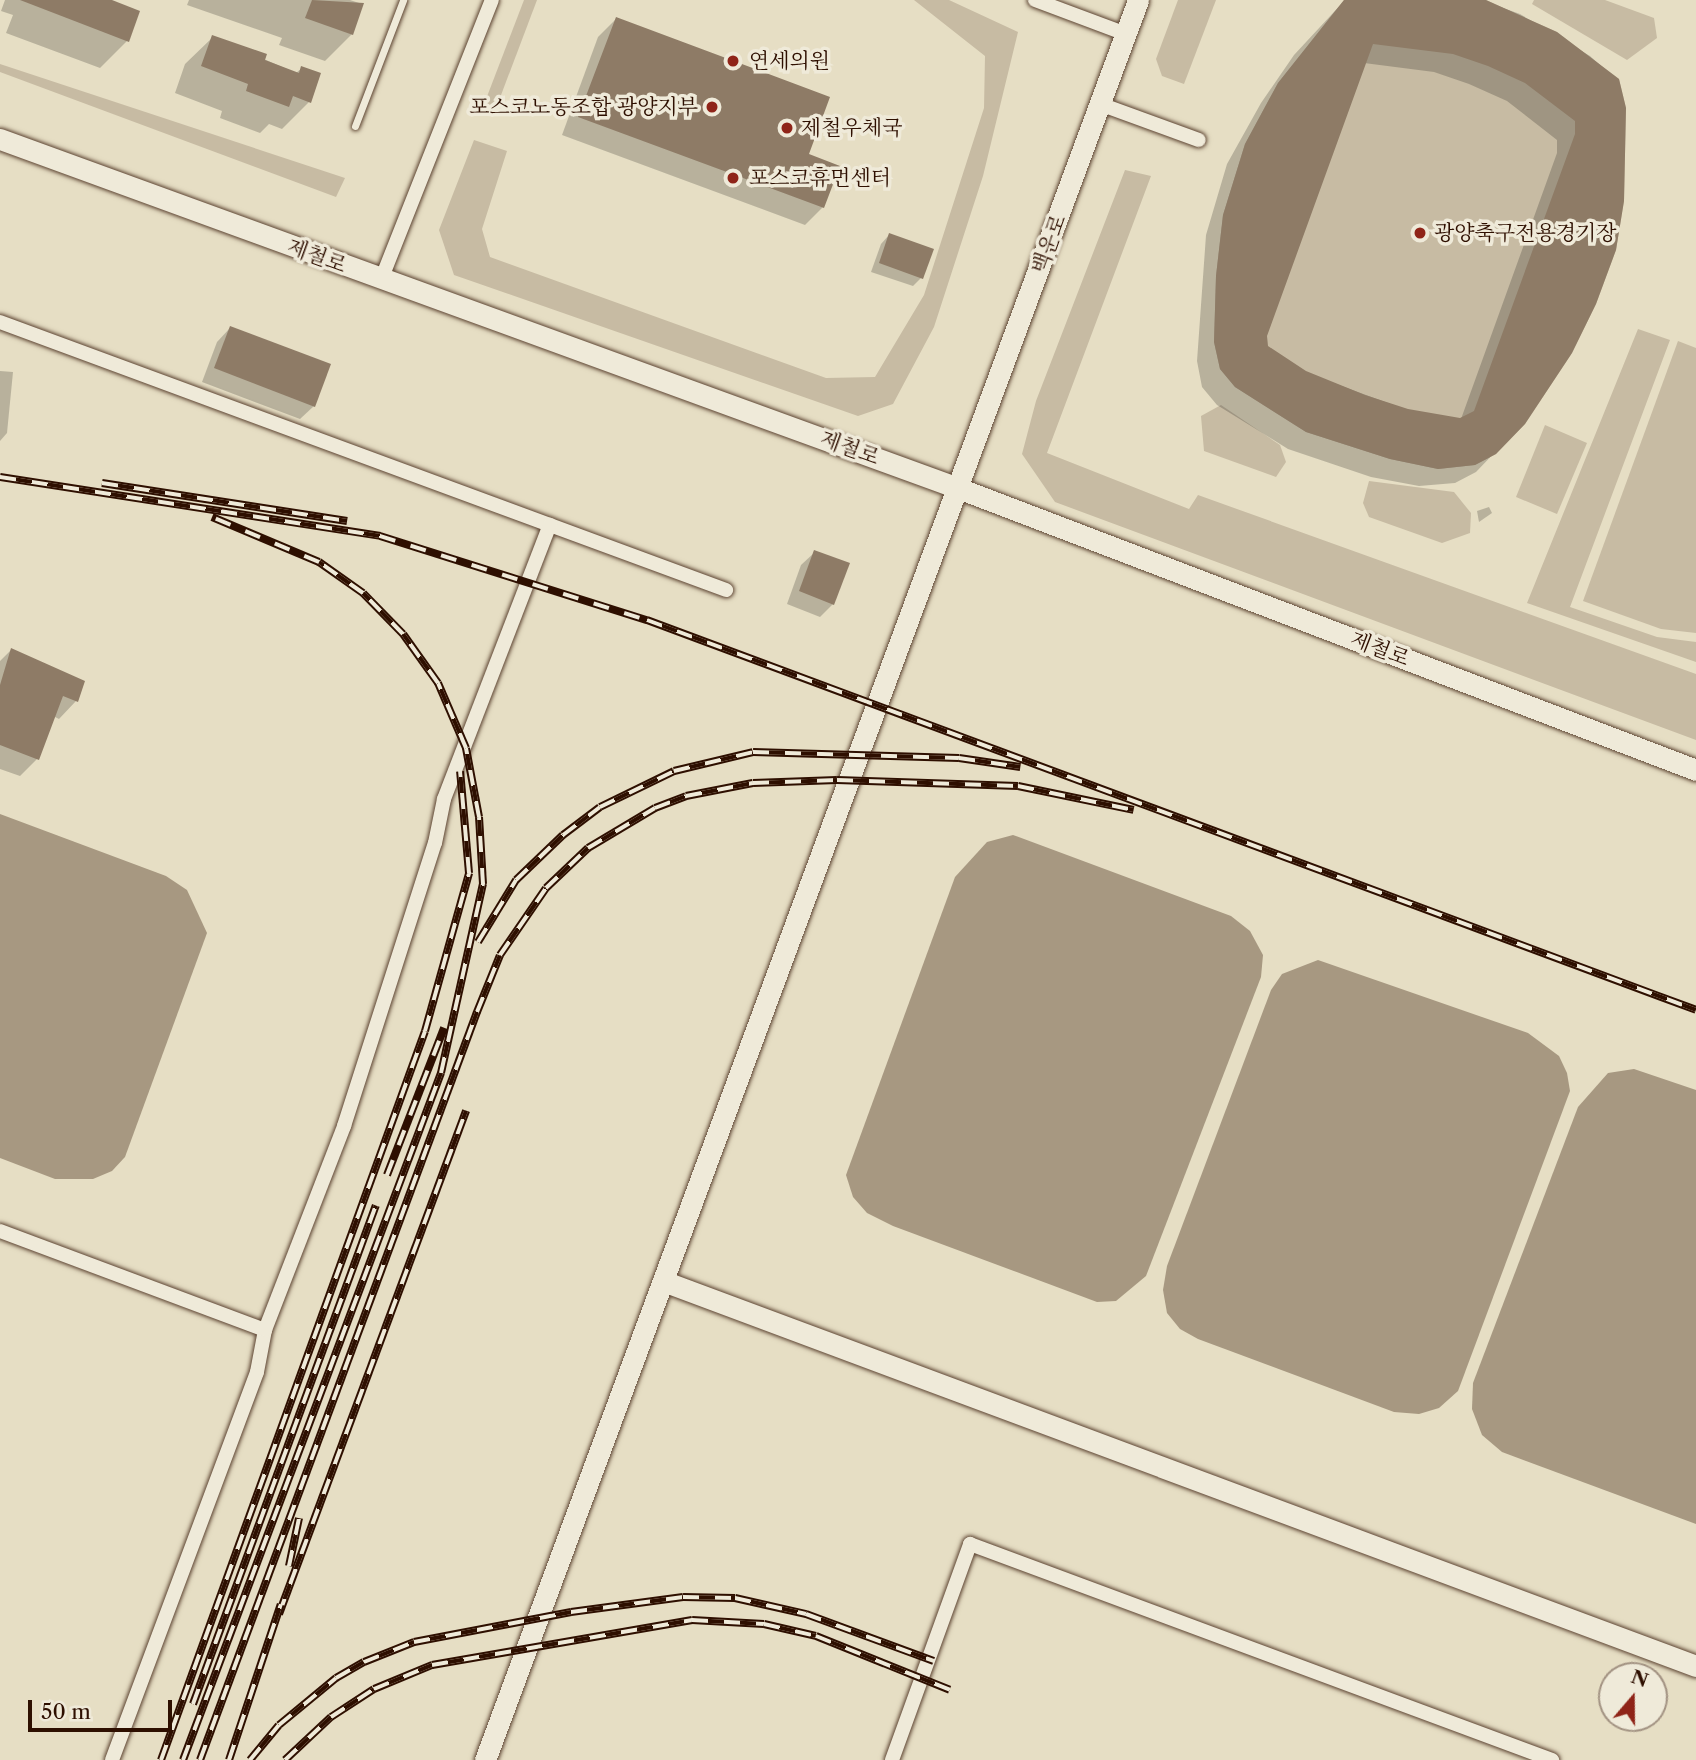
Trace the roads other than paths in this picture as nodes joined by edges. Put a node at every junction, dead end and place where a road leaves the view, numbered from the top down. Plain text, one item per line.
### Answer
1 (403, 0) edge
2 (492, 0) edge
3 (1035, 0) edge
4 (1138, 0) edge
5 (1126, 34) junction
6 (1100, 104) junction
7 (355, 126) dead end
8 (0, 139) edge
9 (1199, 140) dead end
10 (381, 280) junction
11 (0, 322) edge
12 (958, 488) junction
13 (550, 525) junction
14 (726, 590) dead end
15 (1696, 770) edge
16 (0, 1231) edge
17 (663, 1281) junction
18 (265, 1330) junction
19 (1696, 1666) edge
20 (112, 1760) edge
21 (485, 1760) edge
22 (892, 1760) edge
23 (1552, 1760) edge

1 - 7 lane
2 - 10 street
3 - 5 street
4 - 5 street, 백운로
5 - 6 street, 백운로
6 - 9 street
6 - 12 street, 백운로
8 - 10 street, 제철로
10 - 12 street, 제철로
11 - 13 street
12 - 15 street, 제철로
12 - 17 street, 백운로
13 - 14 street
13 - 18 street
16 - 18 street
17 - 19 street
17 - 21 street, 백운로
18 - 20 street
22 - 23 street

